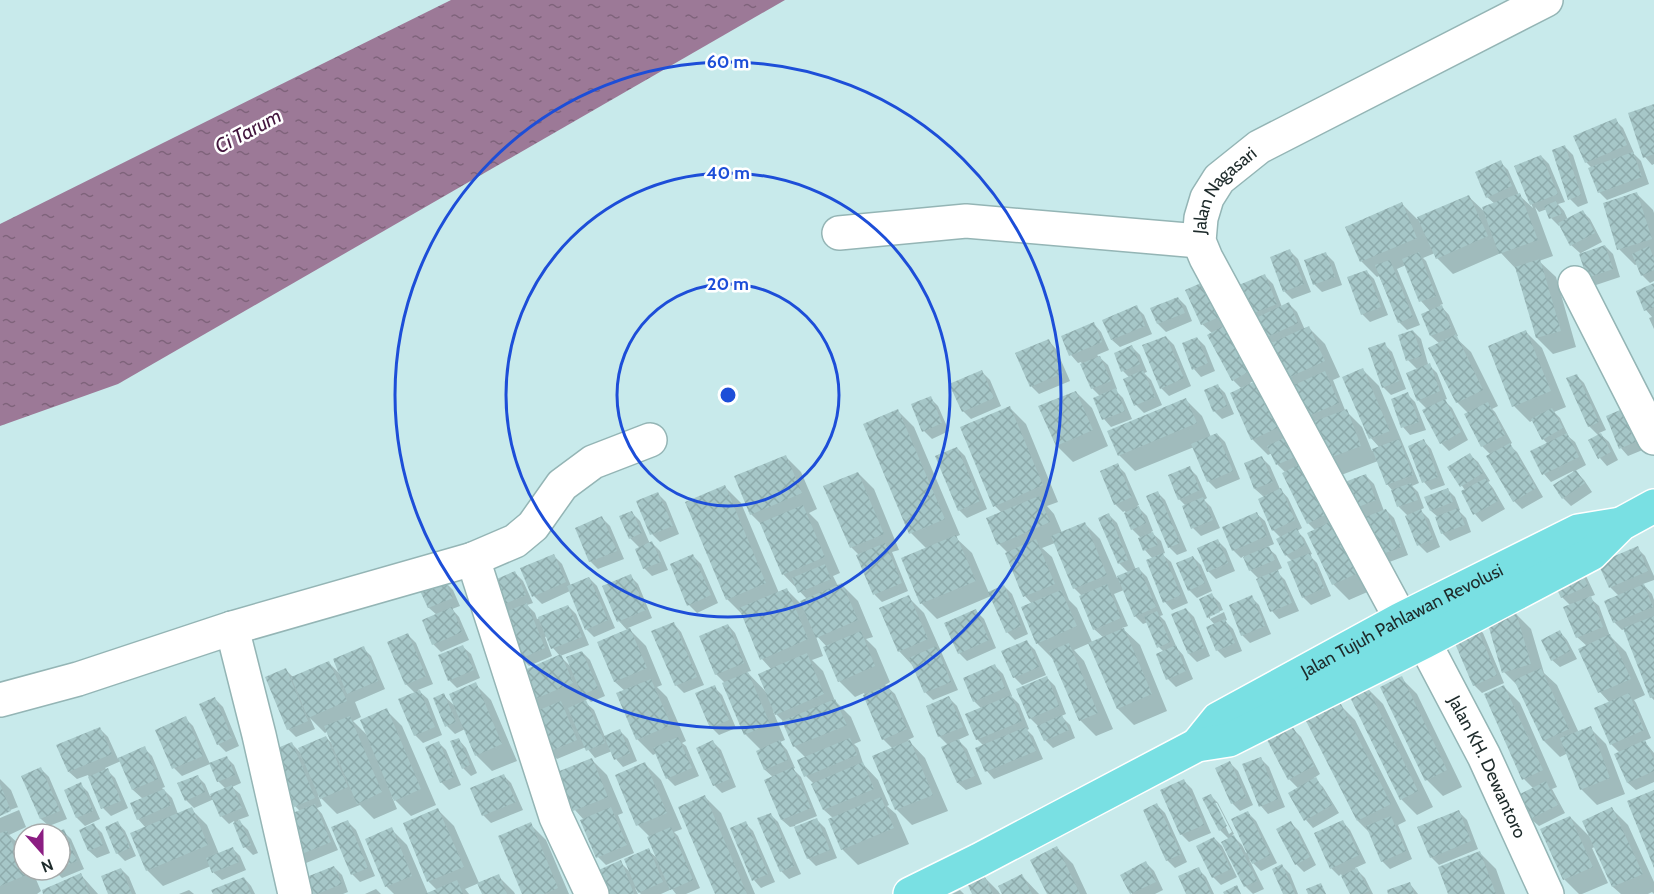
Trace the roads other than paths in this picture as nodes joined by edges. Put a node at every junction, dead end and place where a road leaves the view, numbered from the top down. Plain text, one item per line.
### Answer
1 (1546, 0) edge
2 (839, 233) dead end
3 (1199, 241) junction
4 (1575, 283) dead end
5 (1654, 438) edge
6 (650, 440) dead end
7 (1654, 506) edge
8 (1621, 524) junction
9 (472, 559) junction
10 (1401, 619) junction
11 (231, 628) junction
12 (1424, 642) junction
13 (0, 700) edge
14 (1197, 745) junction
15 (927, 890) edge
16 (295, 894) edge
17 (592, 894) edge
18 (1546, 894) edge

1 - 3 street, Jalan Nagasari
2 - 3 street
3 - 10 street, Jalan Nagasari
4 - 5 street
6 - 9 street
7 - 8 main road, Jalan Tujuh Pahlawan Revolusi
8 - 10 main road, Jalan Tujuh Pahlawan Revolusi
8 - 12 main road, Jalan Tujuh Pahlawan Revolusi
9 - 11 street
9 - 17 street
10 - 14 main road, Jalan Tujuh Pahlawan Revolusi
11 - 13 street
11 - 16 street
12 - 14 main road, Jalan Tujuh Pahlawan Revolusi
12 - 18 street, Jalan KH. Dewantoro
14 - 15 main road, Jalan Tujuh Pahlawan Revolusi

